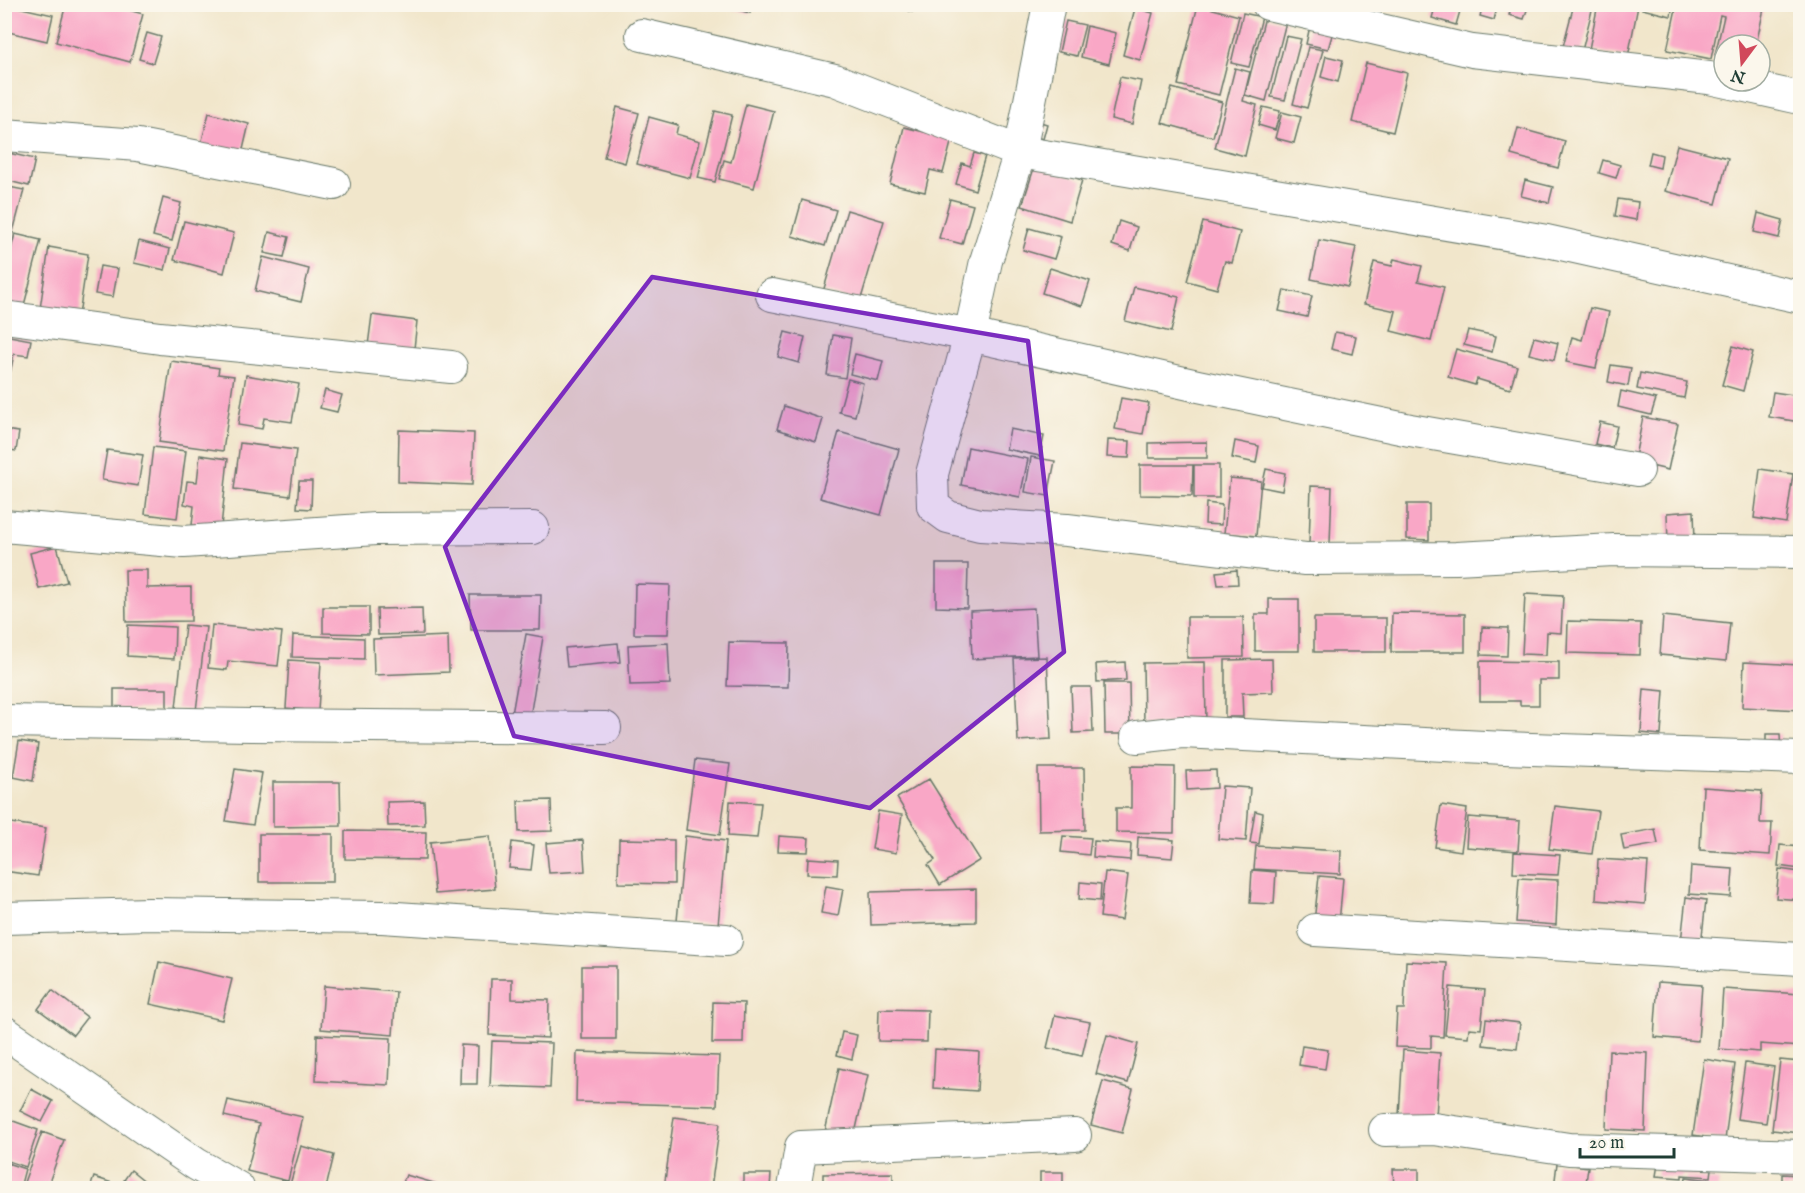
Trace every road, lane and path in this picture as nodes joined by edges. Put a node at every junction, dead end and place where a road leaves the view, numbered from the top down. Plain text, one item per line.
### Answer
1 (1049, 4) edge
2 (1268, 4) edge
3 (642, 35) dead end
4 (1800, 98) edge
5 (4, 135) edge
6 (1020, 152) junction
7 (334, 184) dead end
8 (772, 295) dead end
9 (1800, 297) edge
10 (4, 316) edge
11 (970, 335) junction
12 (451, 367) dead end
13 (1638, 470) dead end
14 (4, 526) edge
15 (533, 528) dead end
16 (1800, 552) edge
17 (4, 721) edge
18 (604, 728) dead end
19 (1137, 737) dead end
20 (1800, 758) edge
21 (4, 918) edge
22 (1315, 930) dead end
23 (726, 940) dead end
24 (1800, 959) edge
25 (4, 1032) edge
26 (1385, 1131) dead end
27 (1075, 1134) dead end
28 (1800, 1156) edge
29 (238, 1188) edge
30 (794, 1188) edge

1 - 6 street
2 - 4 street
3 - 6 street
5 - 7 street
6 - 9 street
6 - 11 street
8 - 11 street
10 - 12 street
11 - 13 street
11 - 16 street
14 - 15 street
17 - 18 street
19 - 20 street
21 - 23 street
22 - 24 street
25 - 29 street
26 - 28 street
27 - 30 street

